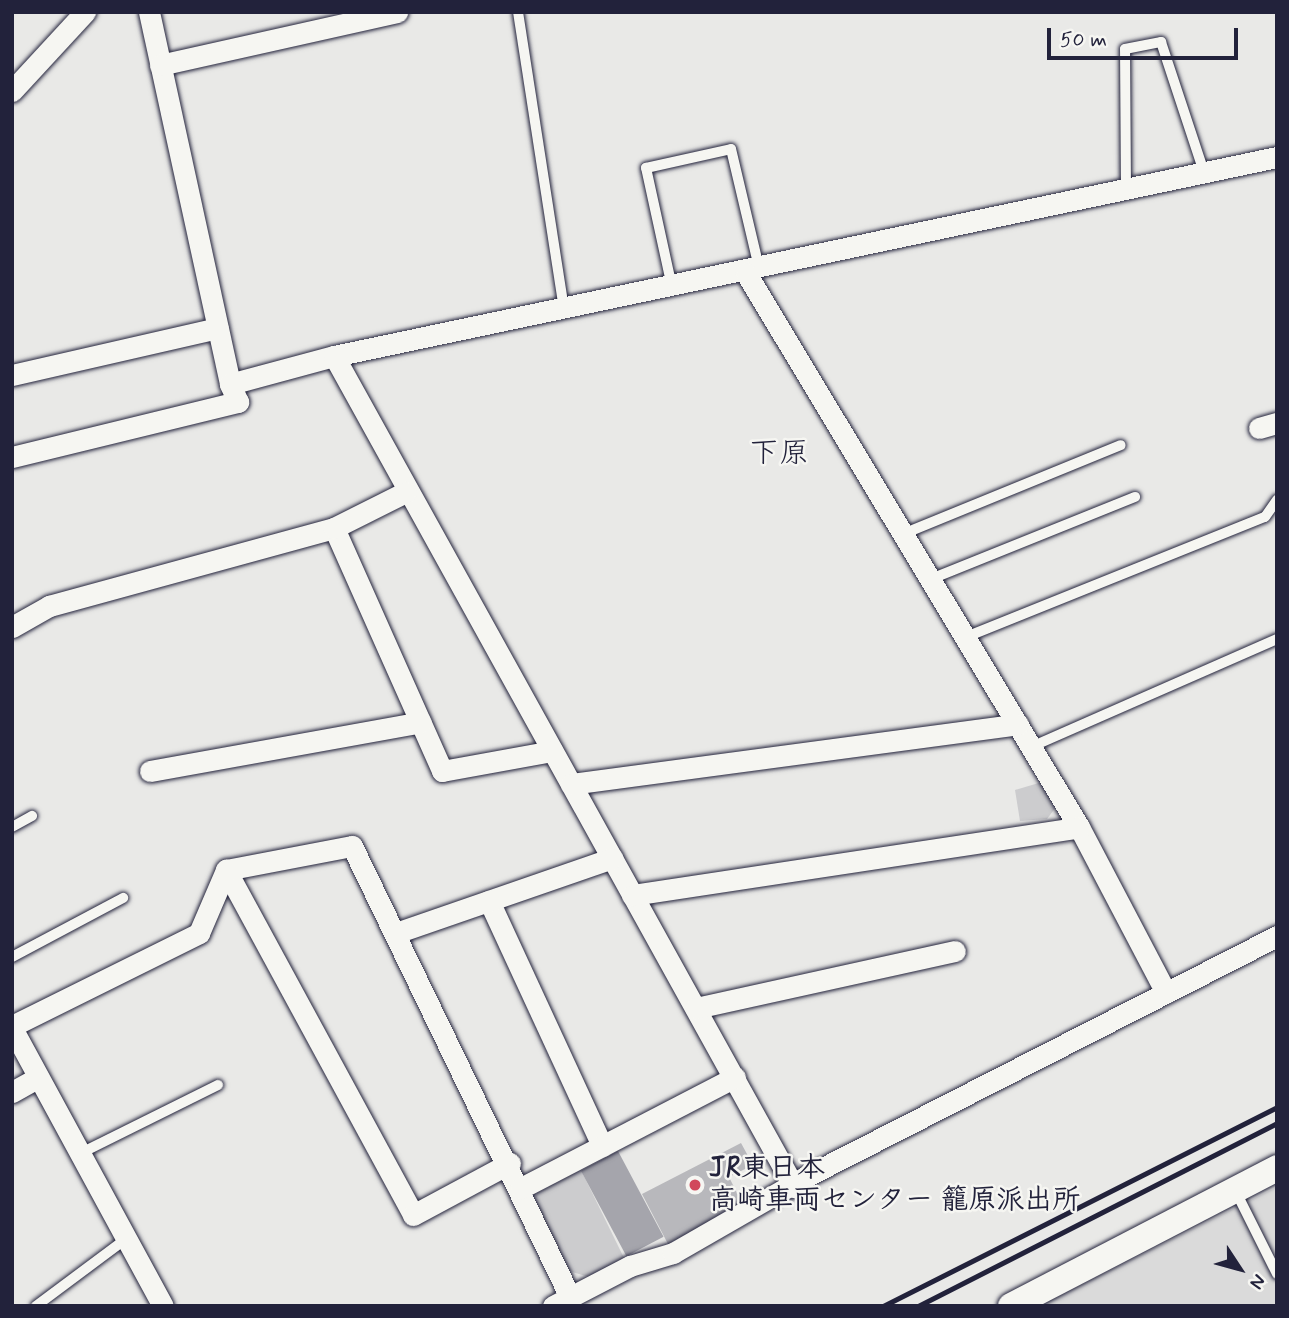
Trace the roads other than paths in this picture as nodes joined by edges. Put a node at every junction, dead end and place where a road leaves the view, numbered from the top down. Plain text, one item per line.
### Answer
1 (85, 12) edge
2 (149, 12) edge
3 (397, 12) edge
4 (518, 12) edge
5 (160, 65) junction
6 (12, 91) edge
7 (1277, 157) edge
8 (1205, 172) junction
9 (1126, 190) junction
10 (753, 271) junction
11 (672, 288) junction
12 (564, 310) junction
13 (218, 328) junction
14 (334, 356) junction
15 (12, 375) edge
16 (230, 384) junction
17 (1121, 445) dead end
18 (12, 457) edge
19 (406, 492) junction
20 (1135, 497) dead end
21 (1277, 500) edge
22 (334, 528) junction
23 (903, 534) junction
24 (931, 579) junction
25 (12, 627) edge
26 (966, 637) junction
27 (1277, 639) edge
28 (421, 722) junction
29 (1018, 724) junction
30 (1031, 747) junction
31 (552, 751) junction
32 (150, 771) dead end
33 (571, 784) junction
34 (32, 816) dead end
35 (12, 827) edge
36 (1079, 827) junction
37 (612, 858) junction
38 (226, 870) junction
39 (632, 895) junction
40 (123, 898) dead end
41 (489, 901) junction
42 (396, 933) junction
43 (1277, 936) edge
44 (956, 951) dead end
45 (12, 957) edge
46 (1166, 993) junction
47 (696, 1008) junction
48 (12, 1027) edge
49 (735, 1077) junction
50 (37, 1078) junction
51 (218, 1085) dead end
52 (12, 1092) edge
53 (602, 1146) junction
54 (81, 1153) junction
55 (510, 1163) junction
56 (1277, 1168) edge
57 (794, 1187) junction
58 (521, 1188) junction
59 (1235, 1190) junction
60 (126, 1238) junction
61 (1277, 1274) edge
62 (561, 1302) edge
63 (36, 1306) edge
64 (163, 1306) edge
65 (1011, 1306) edge

1 - 6 street
2 - 5 street
3 - 5 street
4 - 12 lane
5 - 13 street
7 - 8 street
8 - 9 street
8 - 9 lane
9 - 10 street
10 - 11 street
10 - 11 lane
10 - 23 street
11 - 12 street
12 - 14 street
13 - 15 street
13 - 16 street
14 - 16 street
14 - 19 street
16 - 18 street
17 - 23 lane
19 - 22 street
19 - 31 street
20 - 24 lane
21 - 26 lane
22 - 25 street
22 - 28 street
23 - 24 street
24 - 26 street
26 - 29 street
27 - 30 lane
28 - 31 street
28 - 32 street
29 - 30 street
29 - 33 street
30 - 36 street
31 - 33 street
33 - 37 street
34 - 35 lane
36 - 39 street
36 - 46 street
37 - 39 street
37 - 41 street
38 - 42 street
38 - 48 street
38 - 55 street
39 - 47 street
40 - 45 lane
41 - 42 street
41 - 53 street
42 - 55 street
43 - 46 street
44 - 47 street
46 - 57 street
47 - 49 street
48 - 50 street
49 - 53 street
49 - 57 street
50 - 52 street
50 - 54 street
51 - 54 lane
53 - 58 street
54 - 60 street
55 - 58 street
56 - 59 street
57 - 62 street
58 - 62 street
59 - 61 lane
59 - 65 street
60 - 63 lane
60 - 64 street

